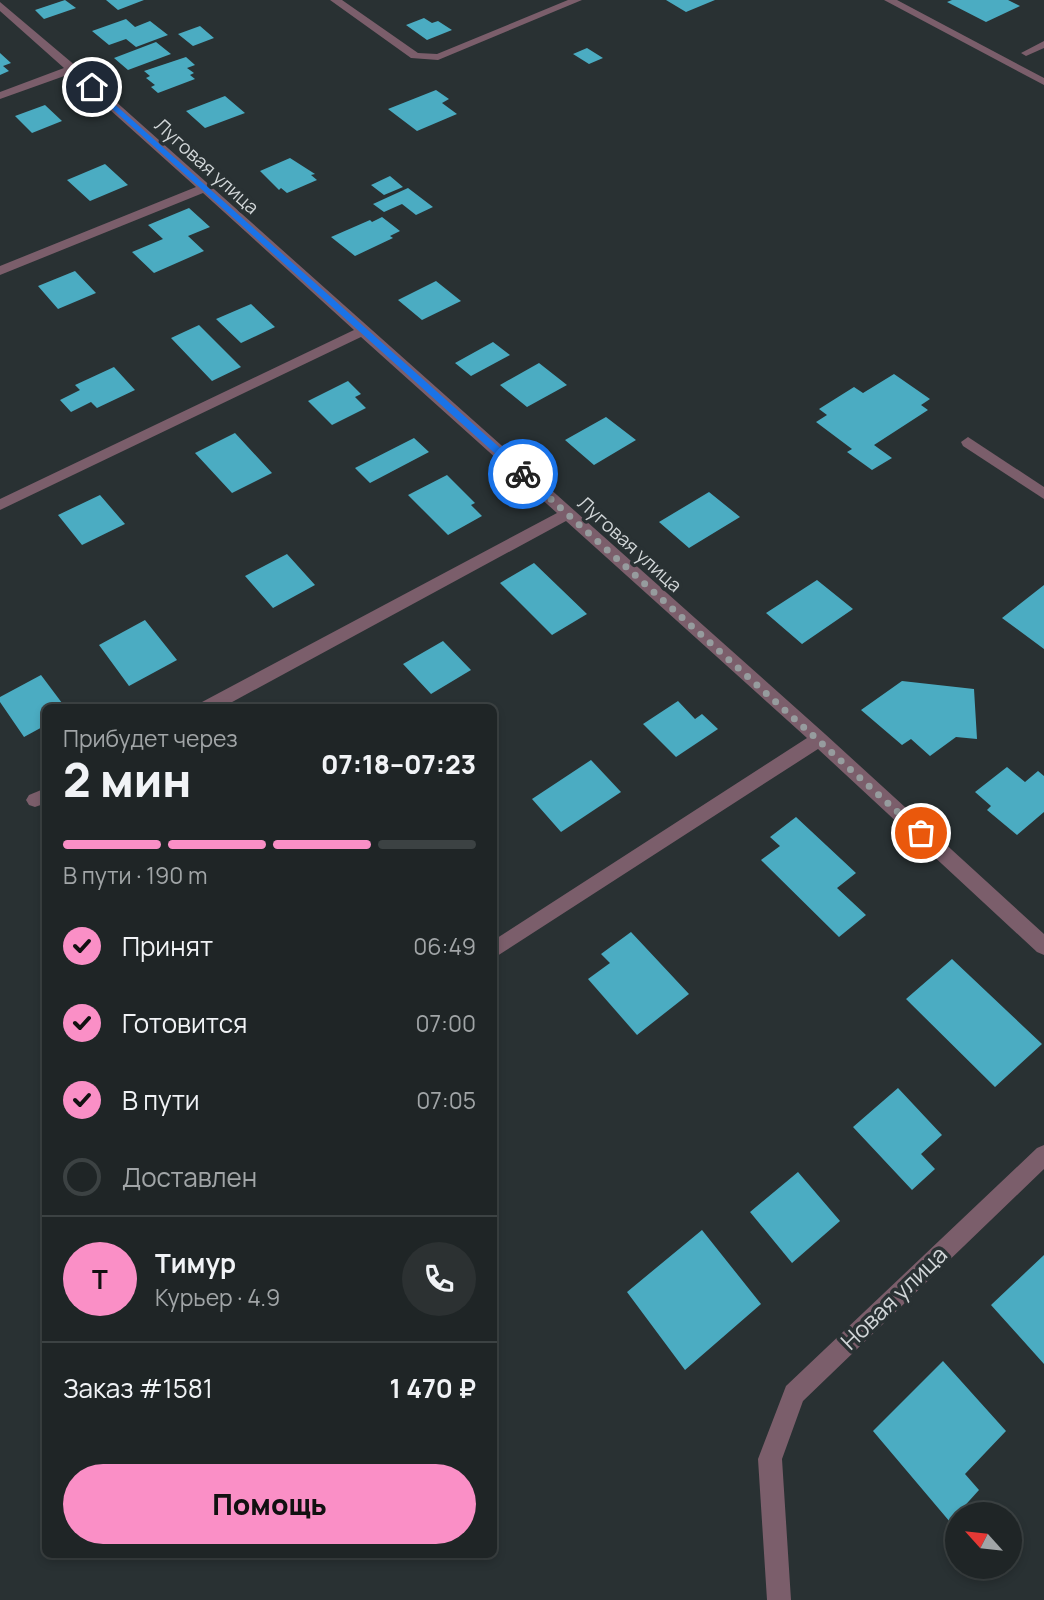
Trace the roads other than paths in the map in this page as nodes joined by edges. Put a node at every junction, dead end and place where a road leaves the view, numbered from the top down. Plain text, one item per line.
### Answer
1 (335, 0) edge
2 (578, 0) edge
3 (890, 0) edge
4 (0, 5) edge
5 (1044, 44) edge
6 (1026, 53) dead end
7 (73, 69) junction
8 (1044, 82) edge
9 (0, 96) edge
10 (203, 189) junction
11 (0, 271) edge
12 (364, 330) junction
13 (968, 442) dead end
14 (1044, 494) edge
15 (0, 505) edge
16 (567, 514) junction
17 (214, 704) edge
18 (819, 739) junction
19 (1044, 947) edge
20 (497, 948) edge
21 (1044, 1155) edge
22 (779, 1600) edge

1 - 2 street
3 - 8 street
4 - 7 street, Луговая улица
5 - 6 street
7 - 9 street
7 - 10 street, Луговая улица
10 - 11 street
10 - 12 street, Луговая улица
12 - 15 street
12 - 16 street, Луговая улица
13 - 14 street
16 - 17 street
16 - 18 street, Луговая улица
18 - 19 street, Луговая улица
18 - 20 street
21 - 22 street, Новая улица

